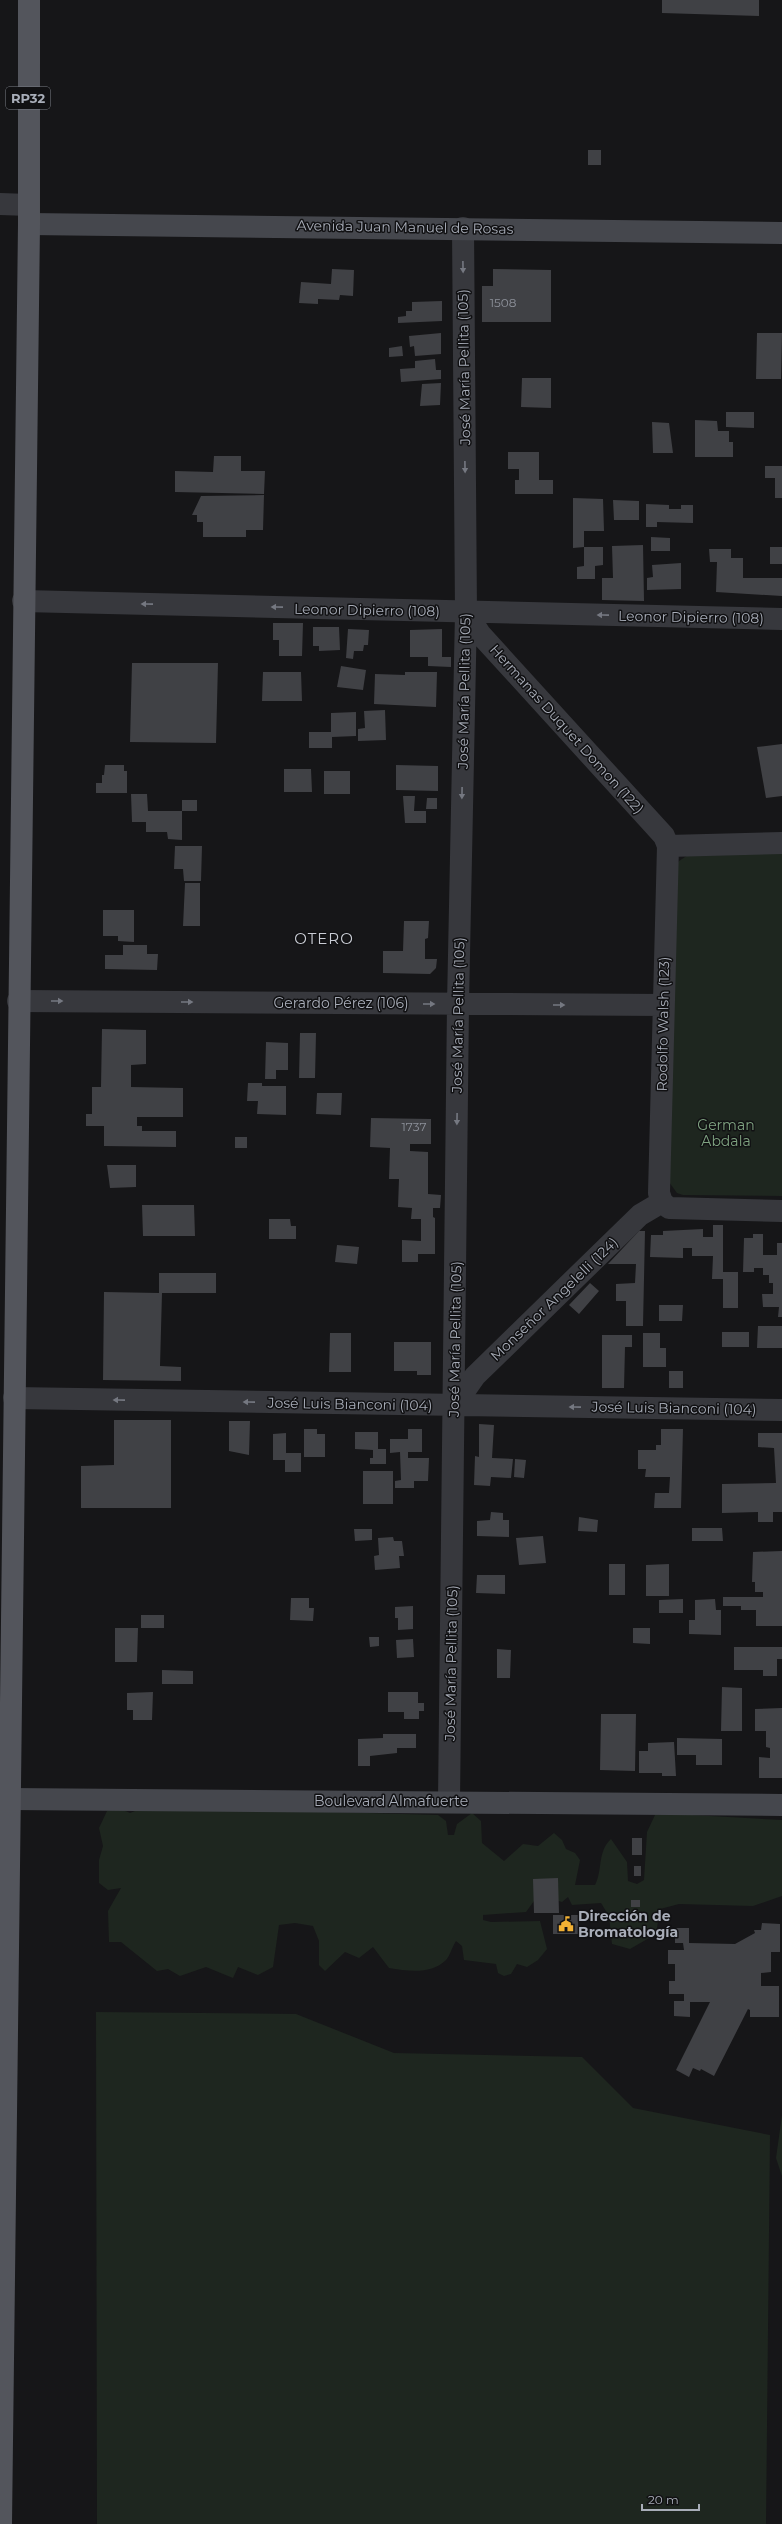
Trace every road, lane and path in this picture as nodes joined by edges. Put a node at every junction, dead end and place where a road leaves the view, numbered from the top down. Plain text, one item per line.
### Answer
1 (28, 0) edge
2 (0, 204) edge
3 (29, 214) junction
4 (463, 228) junction
5 (782, 233) edge
6 (23, 601) junction
7 (466, 612) junction
8 (782, 619) edge
9 (782, 843) edge
10 (668, 846) junction
11 (18, 1001) junction
12 (458, 1004) junction
13 (663, 1005) junction
14 (662, 1202) junction
15 (782, 1211) edge
16 (14, 1398) junction
17 (454, 1406) junction
18 (782, 1410) edge
19 (5, 1799) edge
20 (449, 1801) junction
21 (782, 1805) edge
22 (2, 2335) edge
23 (1, 2524) edge

1 - 3 main road, RP32
2 - 3 street, Avenida Juan Manuel de Rosas
3 - 4 main road, Avenida Juan Manuel de Rosas
3 - 6 main road, RP32
4 - 5 main road, Avenida Juan Manuel de Rosas
4 -> 7 street, José María Pellita (105)
7 -> 6 street, Leonor Dipierro (108)
6 - 11 main road, RP32
8 -> 7 street, Leonor Dipierro (108)
7 - 10 street, Hermanas Duquet Domon (122)
7 -> 12 street, José María Pellita (105)
9 - 10 street
10 - 13 street, Rodolfo Walsh (123)
11 -> 12 street, Gerardo Pérez (106)
11 - 16 main road, RP32
12 -> 13 street, Gerardo Pérez (106)
12 -> 17 street, José María Pellita (105)
13 - 14 street, Rodolfo Walsh (123)
14 - 15 street
14 - 17 street, Monseñor Angelelli (124)
17 -> 16 street, José Luis Bianconi (104)
16 - 19 main road, RP32
18 -> 17 street, José Luis Bianconi (104)
17 - 20 street, José María Pellita (105)
19 - 20 main road, Boulevard Almafuerte
19 - 22 main road, RP32
20 - 21 main road, Boulevard Almafuerte
22 - 23 main road, RP32

